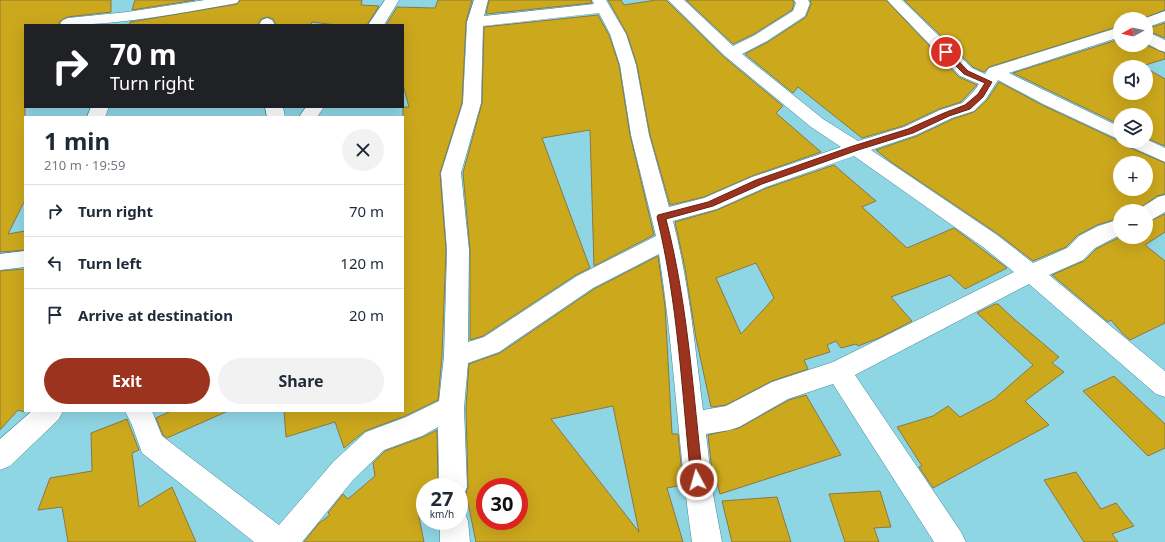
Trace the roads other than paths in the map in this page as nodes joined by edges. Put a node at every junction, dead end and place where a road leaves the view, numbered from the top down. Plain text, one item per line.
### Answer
1 (232, 0) edge
2 (392, 0) edge
3 (481, 0) edge
4 (675, 0) edge
5 (894, 0) edge
6 (136, 1) edge
7 (805, 1) edge
8 (601, 4) edge
9 (1165, 16) edge
10 (1153, 20) edge
11 (126, 21) edge
12 (475, 22) junction
13 (68, 23) dead end
14 (377, 24) edge
15 (1113, 34) edge
16 (1153, 40) edge
17 (1165, 47) edge
18 (731, 53) junction
19 (992, 77) junction
20 (1113, 131) edge
21 (856, 148) junction
22 (1148, 148) edge
23 (1165, 156) edge
24 (1165, 202) edge
25 (1153, 210) edge
26 (661, 217) junction
27 (1113, 229) edge
28 (667, 240) junction
29 (24, 259) edge
30 (0, 262) edge
31 (1031, 273) junction
32 (456, 356) junction
33 (839, 371) junction
34 (1165, 386) edge
35 (451, 408) junction
36 (49, 412) edge
37 (139, 412) edge
38 (691, 424) junction
39 (0, 457) edge
40 (453, 478) edge
41 (454, 530) edge
42 (277, 542) edge
43 (283, 542) edge
44 (455, 542) edge
45 (707, 542) edge
46 (951, 542) edge

1 - 11 street
2 - 14 street
3 - 12 street
4 - 18 street
5 - 19 street
6 - 11 street
7 - 18 street
8 - 12 street
8 - 26 street
9 - 10 street
11 - 13 street
12 - 32 street
15 - 19 street
16 - 17 street
18 - 21 street
19 - 20 street
19 - 21 street
21 - 26 street
21 - 31 street
22 - 23 street
24 - 25 street
26 - 28 street
27 - 31 street
28 - 32 street
28 - 38 street
29 - 30 street
31 - 33 street
31 - 34 street
32 - 35 street
33 - 38 street
33 - 46 street
35 - 40 street
35 - 43 street
36 - 39 street
37 - 42 street
38 - 45 street
41 - 44 street

